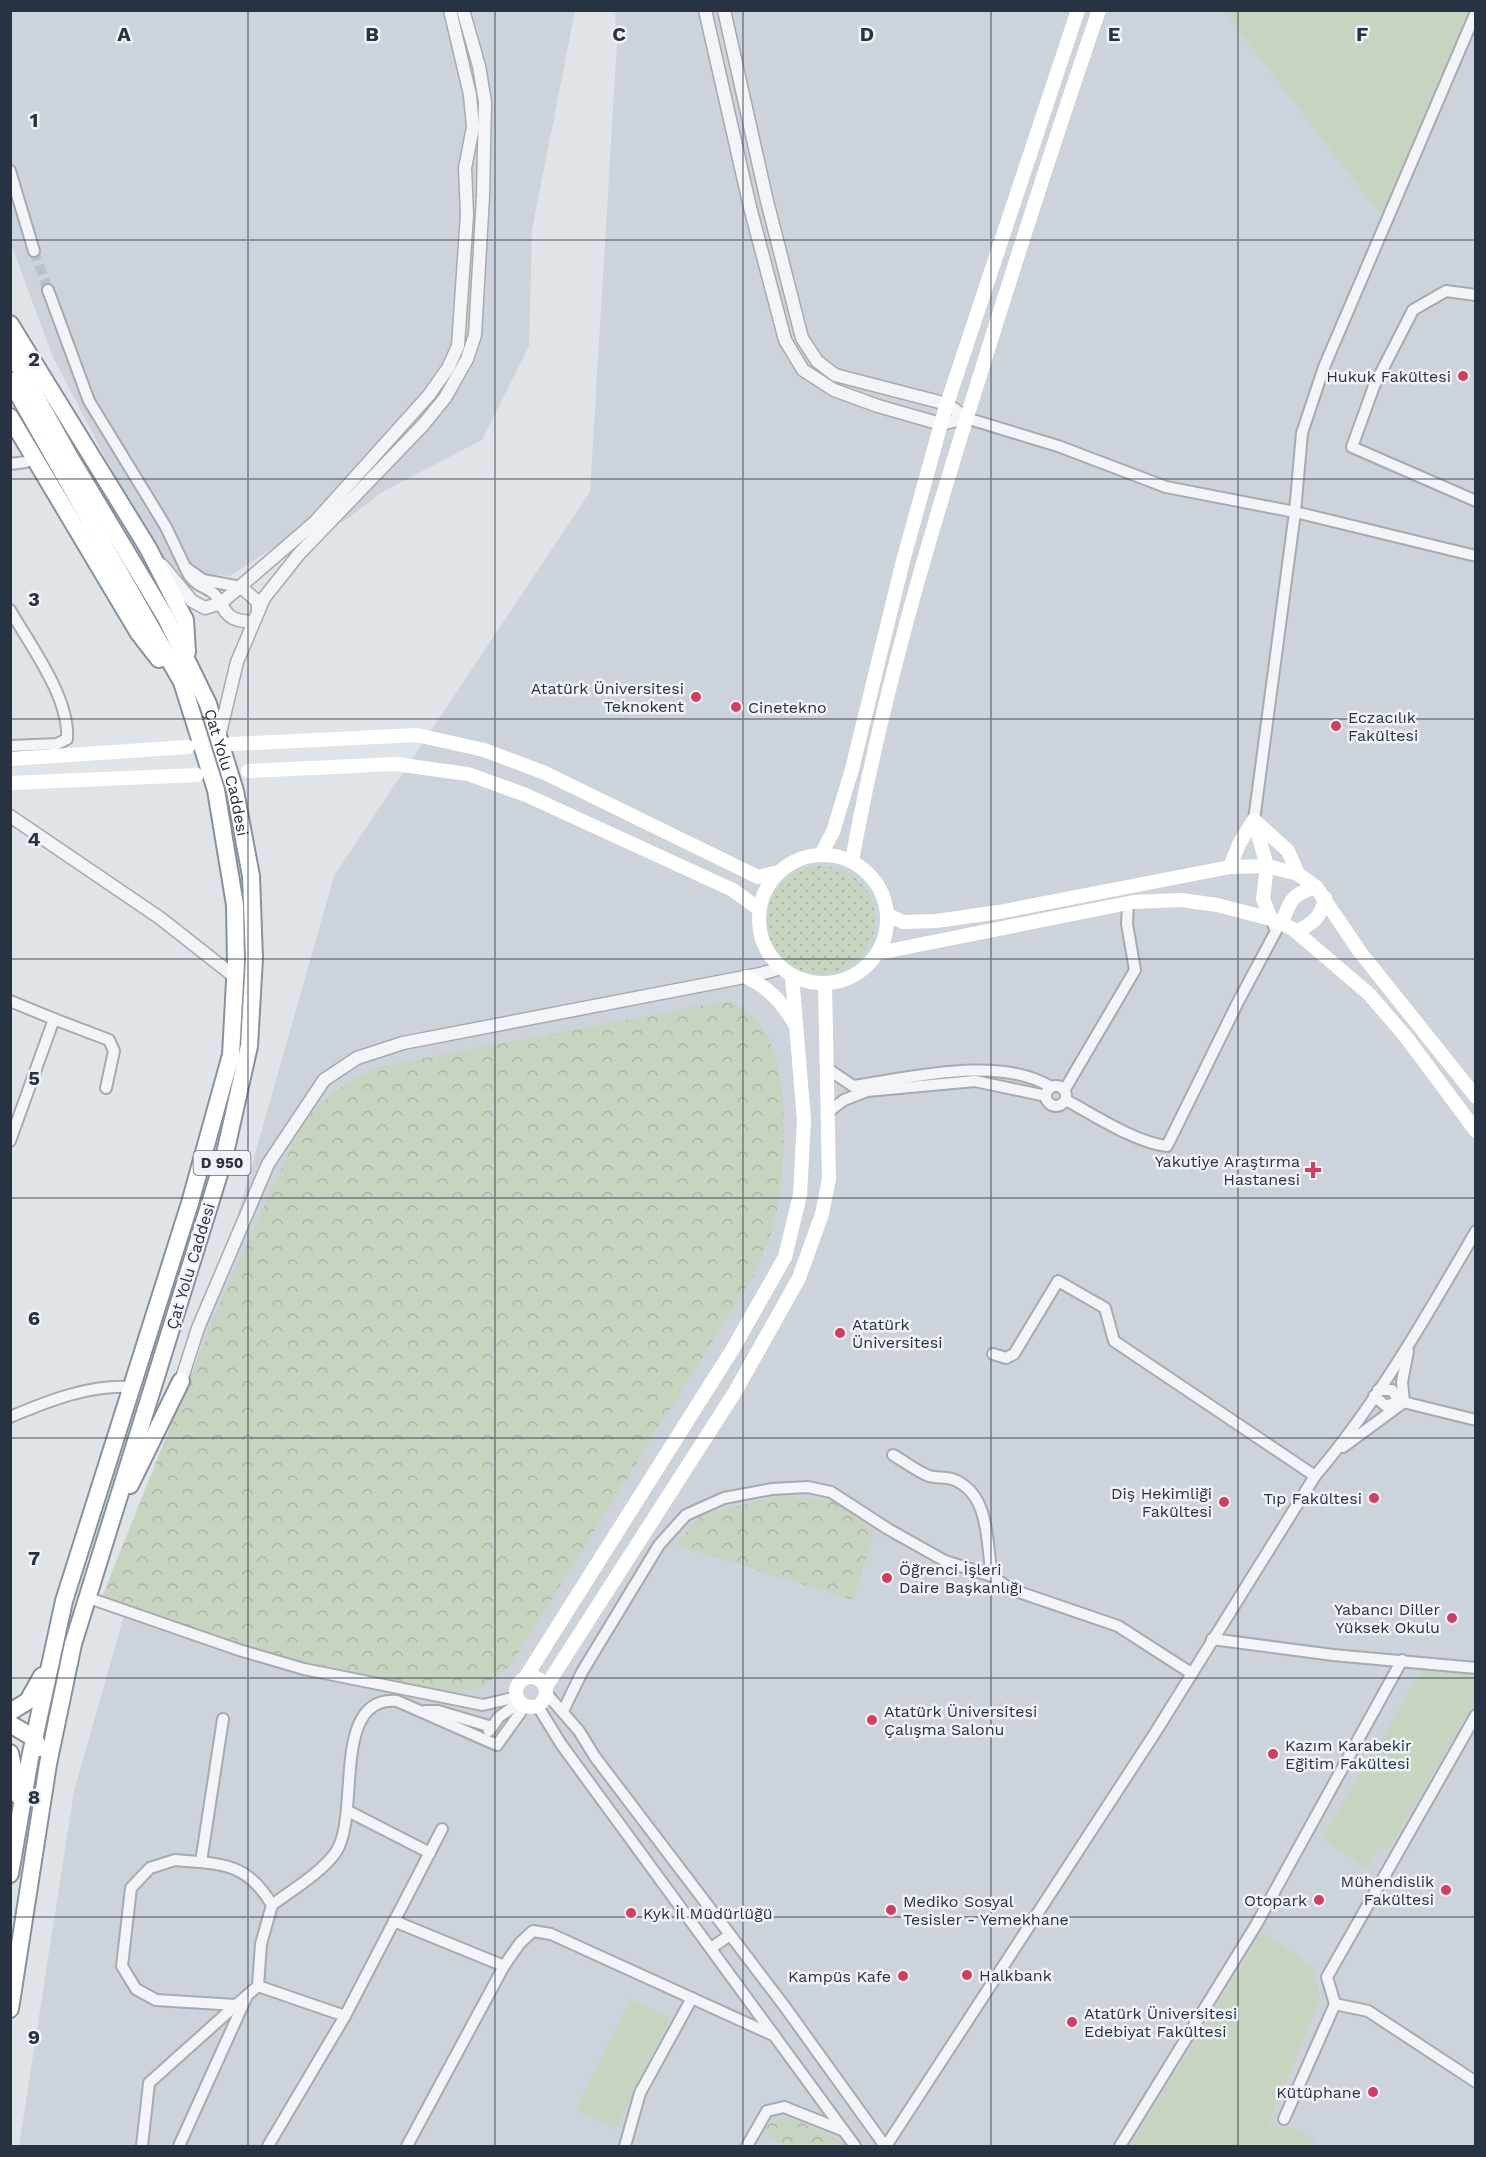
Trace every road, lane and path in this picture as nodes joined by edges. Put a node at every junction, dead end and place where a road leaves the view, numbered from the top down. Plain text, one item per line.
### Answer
1 (450, 10) edge
2 (463, 10) edge
3 (705, 10) edge
4 (724, 10) edge
5 (1078, 10) edge
6 (1099, 10) edge
7 (1476, 12) edge
8 (467, 161) junction
9 (484, 164) junction
10 (10, 171) edge
11 (464, 177) junction
12 (484, 180) junction
13 (34, 251) tunnel mouth
14 (48, 290) tunnel mouth
15 (1476, 296) edge
16 (10, 324) edge
17 (10, 350) edge
18 (10, 380) edge
19 (947, 405) junction
20 (10, 417) edge
21 (966, 418) junction
22 (941, 424) junction
23 (34, 458) junction
24 (10, 464) edge
25 (1476, 501) edge
26 (1295, 512) junction
27 (148, 548) junction
28 (1476, 556) edge
29 (185, 567) junction
30 (242, 587) junction
31 (221, 603) junction
32 (10, 610) edge
33 (255, 617) junction
34 (188, 662) junction
35 (188, 698) junction
36 (225, 741) junction
37 (10, 746) edge
38 (188, 747) dead end
39 (10, 759) edge
40 (248, 771) dead end
41 (197, 775) dead end
42 (10, 783) edge
43 (10, 816) edge
44 (1254, 820) junction
45 (821, 854) junction
46 (852, 861) junction
47 (1267, 866) junction
48 (1230, 867) junction
49 (779, 872) junction
50 (1298, 874) junction
51 (1320, 892) junction
52 (1128, 903) junction
53 (759, 909) junction
54 (888, 915) junction
55 (1277, 925) junction
56 (1296, 932) junction
57 (878, 952) junction
58 (787, 972) junction
59 (235, 977) junction
60 (747, 977) junction
61 (825, 983) junction
62 (10, 1001) edge
63 (54, 1018) junction
64 (796, 1026) junction
65 (828, 1069) junction
66 (106, 1088) dead end
67 (1049, 1091) junction
68 (1065, 1095) junction
69 (1476, 1097) edge
70 (828, 1112) junction
71 (1476, 1131) edge
72 (10, 1141) edge
73 (1476, 1231) edge
74 (1411, 1342) junction
75 (993, 1354) dead end
76 (181, 1381) joint
77 (132, 1388) junction
78 (1376, 1393) junction
79 (1402, 1402) junction
80 (10, 1417) edge
81 (1476, 1420) edge
82 (1336, 1451) junction
83 (893, 1455) dead end
84 (1315, 1476) junction
85 (110, 1527) junction
86 (992, 1576) junction
87 (86, 1597) junction
88 (1212, 1639) junction
89 (51, 1659) junction
90 (1402, 1660) junction
91 (1476, 1668) edge
92 (1191, 1673) junction
93 (525, 1678) junction
94 (546, 1690) junction
95 (524, 1702) junction
96 (563, 1711) junction
97 (10, 1712) edge
98 (421, 1712) junction
99 (1476, 1715) edge
100 (222, 1719) dead end
101 (10, 1724) edge
102 (492, 1727) junction
103 (34, 1738) junction
104 (483, 1738) junction
105 (10, 1753) edge
106 (48, 1764) junction
107 (632, 1805) junction
108 (22, 1806) junction
109 (348, 1811) junction
110 (616, 1819) junction
111 (442, 1829) dead end
112 (430, 1853) junction
113 (201, 1863) junction
114 (10, 1874) edge
115 (272, 1905) junction
116 (394, 1921) junction
117 (730, 1935) junction
118 (711, 1948) junction
119 (504, 1966) junction
120 (258, 1986) junction
121 (246, 1998) junction
122 (692, 1998) junction
123 (1335, 2004) junction
124 (236, 2005) junction
125 (10, 2009) edge
126 (345, 2016) junction
127 (775, 2036) junction
128 (1476, 2082) edge
129 (1284, 2119) dead end
130 (845, 2132) junction
131 (142, 2146) edge
132 (179, 2146) edge
133 (268, 2146) edge
134 (407, 2146) edge
135 (625, 2146) edge
136 (747, 2146) edge
137 (855, 2146) edge
138 (886, 2146) edge
139 (1120, 2146) edge

1 - 8 street
2 - 9 street
3 - 22 street
4 - 19 street
5 - 19 main road
6 - 21 main road
7 - 26 street
8 - 9 street
8 - 11 street
9 - 12 street
10 - 13 street
11 - 12 street
11 - 30 street
12 - 33 street
14 - 29 street
15 - 25 street
16 - 27 highway
17 - 34 highway, Çat Yolu Caddesi / D 950
18 - 35 highway, Çat Yolu Caddesi / D 950
19 - 21 street
19 - 22 main road
20 - 23 highway
21 - 22 street
21 - 26 street
21 - 46 main road
22 - 45 main road
23 - 24 street
23 - 35 highway
26 - 28 street
26 - 44 street
27 - 31 street
27 - 34 highway
29 - 30 street
29 - 31 street
30 - 31 street
30 - 33 street
31 - 33 street
32 - 37 street
33 - 36 street
34 - 36 highway, Çat Yolu Caddesi / D 950
35 - 59 highway, Çat Yolu Caddesi / D 950
36 - 49 main road
36 - 85 highway, Çat Yolu Caddesi / D 950
38 - 39 main road
40 - 53 main road
41 - 42 main road
43 - 59 street
44 - 47 main road
44 - 48 main road
44 - 50 main road
45 - 46 main road
45 - 49 main road
46 - 54 main road
47 - 48 main road
47 - 50 main road
47 - 55 main road
48 - 54 main road
49 - 53 main road
50 - 51 main road
51 - 55 main road
51 - 56 main road
51 - 69 main road
52 - 55 main road
52 - 57 main road
52 - 68 street
53 - 58 main road
54 - 57 main road
55 - 56 main road
55 - 68 street
56 - 71 main road
57 - 61 main road
58 - 60 street
58 - 61 main road
58 - 64 main road
59 - 77 highway, Çat Yolu Caddesi / D 950
60 - 64 main road
60 - 76 street
61 - 65 main road
62 - 63 street
63 - 66 street
63 - 72 street
64 - 93 main road
65 - 67 street
65 - 70 main road
67 - 68 street
67 - 68 street
67 - 70 street
70 - 94 main road
73 - 74 street
74 - 78 street
74 - 79 street
75 - 84 street
76 - 85 highway
77 - 80 street
77 - 89 highway, Çat Yolu Caddesi / D 950
78 - 79 street
78 - 79 street
78 - 82 street
79 - 81 street
79 - 82 street
82 - 84 street
83 - 86 street
84 - 88 street
85 - 87 highway, Çat Yolu Caddesi / D 950
86 - 92 street
86 - 96 street
87 - 95 street
87 - 106 highway, Çat Yolu Caddesi / D 950
88 - 90 street
88 - 92 street
89 - 97 highway
89 - 103 highway, Çat Yolu Caddesi / D 950
90 - 91 street
90 - 139 street
92 - 138 street
93 - 94 main road
93 - 95 main road
94 - 95 main road
94 - 96 street
95 - 102 street
95 - 104 street
95 - 110 street
96 - 107 street
98 - 102 street
98 - 104 street
98 - 109 street
99 - 123 street
100 - 113 street
101 - 103 highway
102 - 104 street
103 - 106 highway
103 - 108 highway, Çat Yolu Caddesi / D 950
105 - 108 highway
106 - 125 highway, Çat Yolu Caddesi / D 950
107 - 110 street
107 - 117 street
108 - 114 highway, Çat Yolu Caddesi / D 950
109 - 112 street
109 - 115 street
110 - 118 street
111 - 112 street
112 - 116 street
113 - 115 street
113 - 124 street
115 - 120 street
116 - 119 street
116 - 126 street
117 - 118 street
117 - 138 street
118 - 127 street
119 - 122 street
119 - 134 street
120 - 121 street
120 - 126 street
121 - 124 street
121 - 132 street
122 - 127 street
122 - 135 street
123 - 128 street
123 - 129 street
124 - 131 street
126 - 133 street
127 - 130 street
130 - 136 street
130 - 137 street

